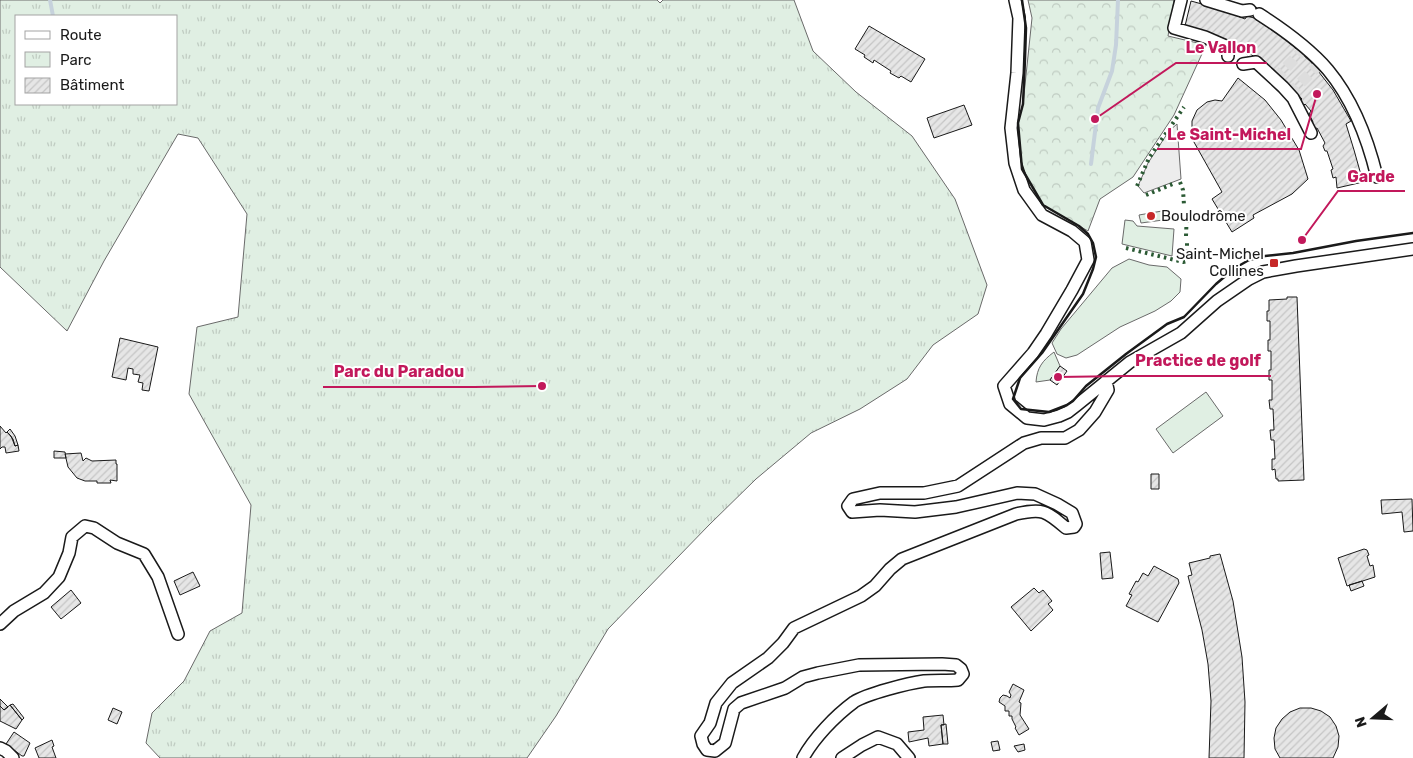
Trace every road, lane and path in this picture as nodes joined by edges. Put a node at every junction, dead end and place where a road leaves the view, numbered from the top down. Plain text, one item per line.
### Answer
1 (1015, 0) edge
2 (1181, 0) edge
3 (1206, 0) edge
4 (1228, 56) dead end
5 (1243, 64) dead end
6 (1311, 132) dead end
7 (1377, 177) dead end
8 (1413, 249) edge
9 (1106, 381) junction
10 (0, 624) edge
11 (178, 634) dead end
12 (0, 748) edge
13 (13, 758) edge
14 (803, 758) edge
15 (842, 758) edge
16 (909, 758) edge

1 - 9 street
2 - 4 street
3 - 7 street
5 - 6 street
8 - 9 street
9 - 14 street
10 - 11 street
12 - 13 street
15 - 16 street

